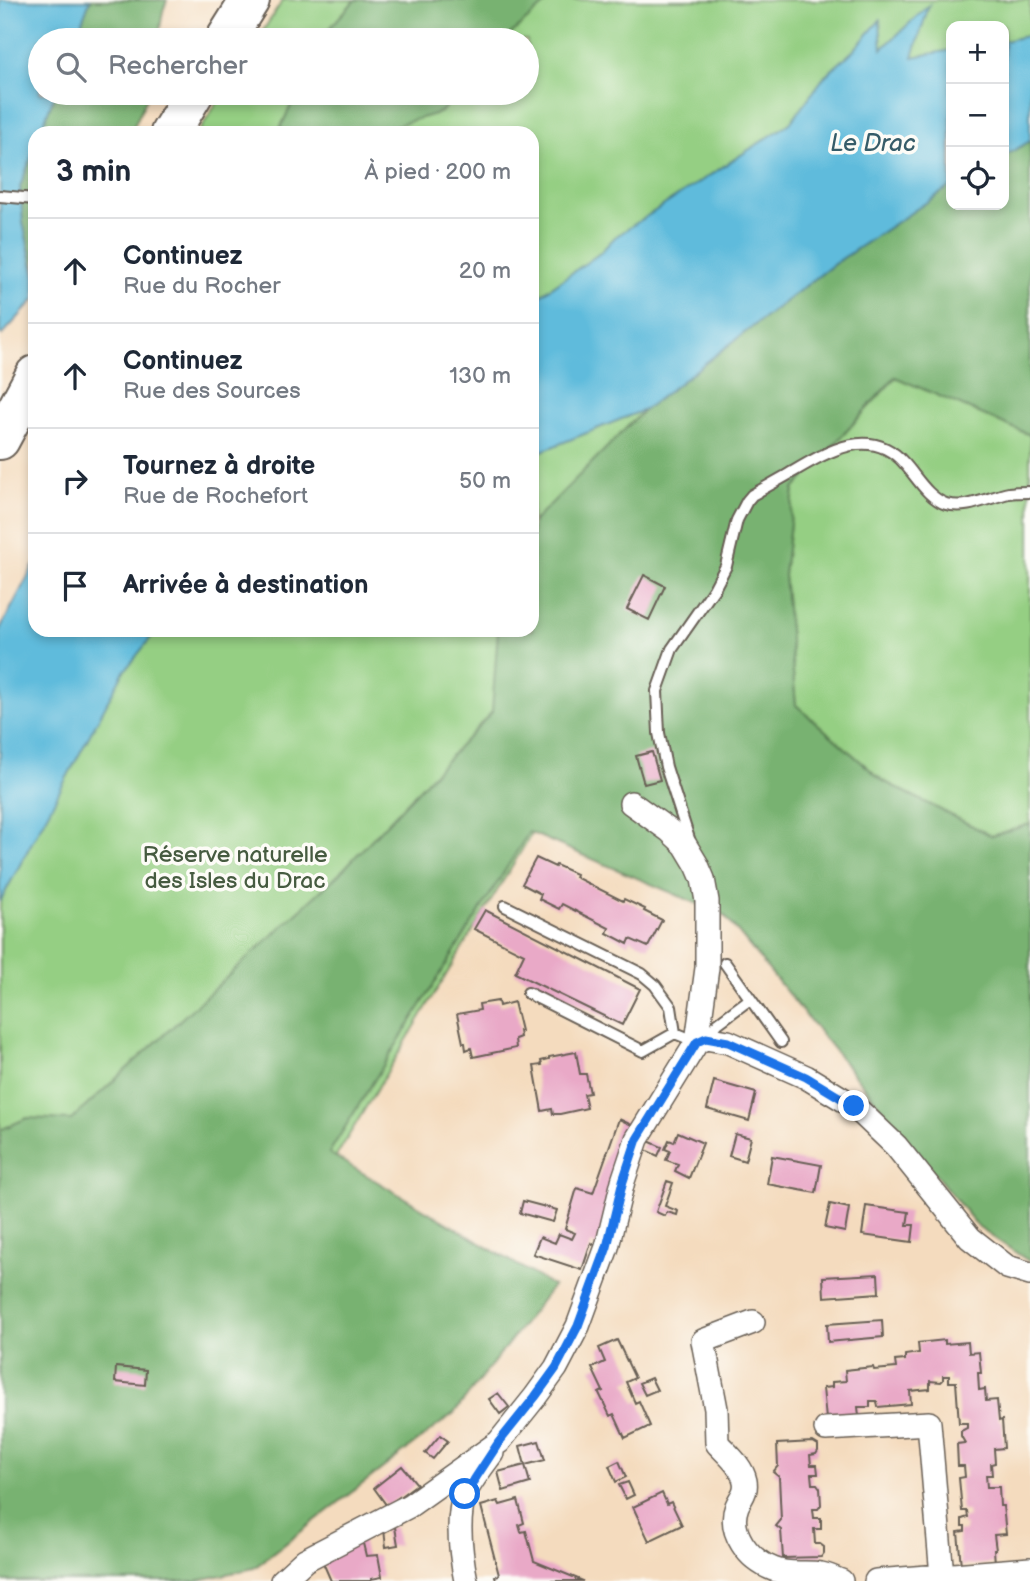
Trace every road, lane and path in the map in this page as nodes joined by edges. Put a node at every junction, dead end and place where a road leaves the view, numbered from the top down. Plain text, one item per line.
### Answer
1 (250, 0) edge
2 (232, 28) edge
3 (187, 105) edge
4 (174, 126) edge
5 (0, 197) edge
6 (28, 199) edge
7 (28, 388) edge
8 (0, 440) edge
9 (1030, 492) edge
10 (631, 803) dead end
11 (697, 865) junction
12 (505, 906) dead end
13 (725, 963) dead end
14 (528, 993) dead end
15 (750, 999) junction
16 (675, 1033) junction
17 (702, 1040) junction
18 (780, 1042) dead end
19 (1030, 1274) edge
20 (753, 1322) dead end
21 (826, 1429) dead end
22 (499, 1442) junction
23 (1030, 1569) edge
24 (942, 1576) junction
25 (282, 1581) edge
26 (466, 1581) edge
27 (841, 1581) edge
28 (876, 1581) edge

1 - 2 highway
3 - 4 highway
5 - 6 lane
7 - 8 highway
9 - 11 lane
10 - 11 street
11 - 17 street
12 - 16 lane
13 - 15 lane
14 - 16 lane
15 - 17 lane
15 - 18 lane
16 - 17 lane
17 - 19 street
17 - 22 street
20 - 27 street
21 - 24 street
22 - 25 street
22 - 26 street
23 - 24 street
24 - 28 street

